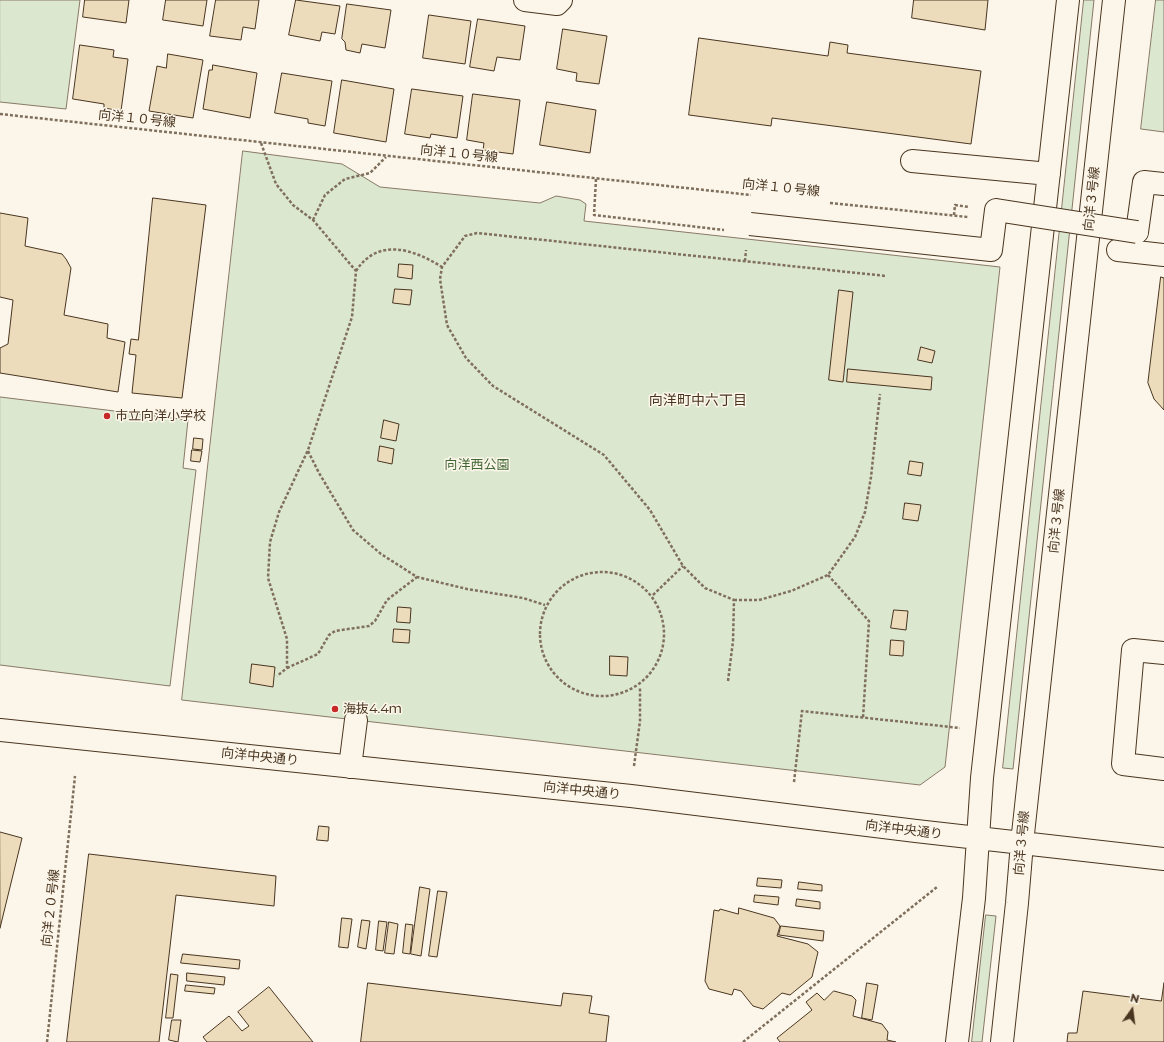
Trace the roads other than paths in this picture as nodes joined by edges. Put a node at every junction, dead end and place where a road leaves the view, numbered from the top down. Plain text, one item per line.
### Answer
1 (526, 0) edge
2 (561, 0) edge
3 (1068, 0) edge
4 (1114, 0) edge
5 (912, 161) dead end
6 (1049, 174) junction
7 (1164, 184) edge
8 (750, 224) dead end
9 (1118, 250) dead end
10 (1164, 255) edge
11 (1164, 653) edge
12 (356, 720) dead end
13 (0, 730) edge
14 (350, 767) junction
15 (1164, 769) edge
16 (978, 838) junction
17 (1022, 843) junction
18 (1164, 859) edge
19 (957, 1042) edge
20 (1002, 1042) edge

1 - 2 street
3 - 6 street
4 - 17 street, 向洋３号線
5 - 6 street
6 - 16 street
7 - 8 street, bridge
9 - 10 street
11 - 15 street
12 - 14 street
13 - 14 street, 向洋中央通り
14 - 16 street, 向洋中央通り
16 - 17 street, 向洋中央通り
16 - 19 street
17 - 18 street, 向洋中央通り
17 - 20 street, 向洋３号線

